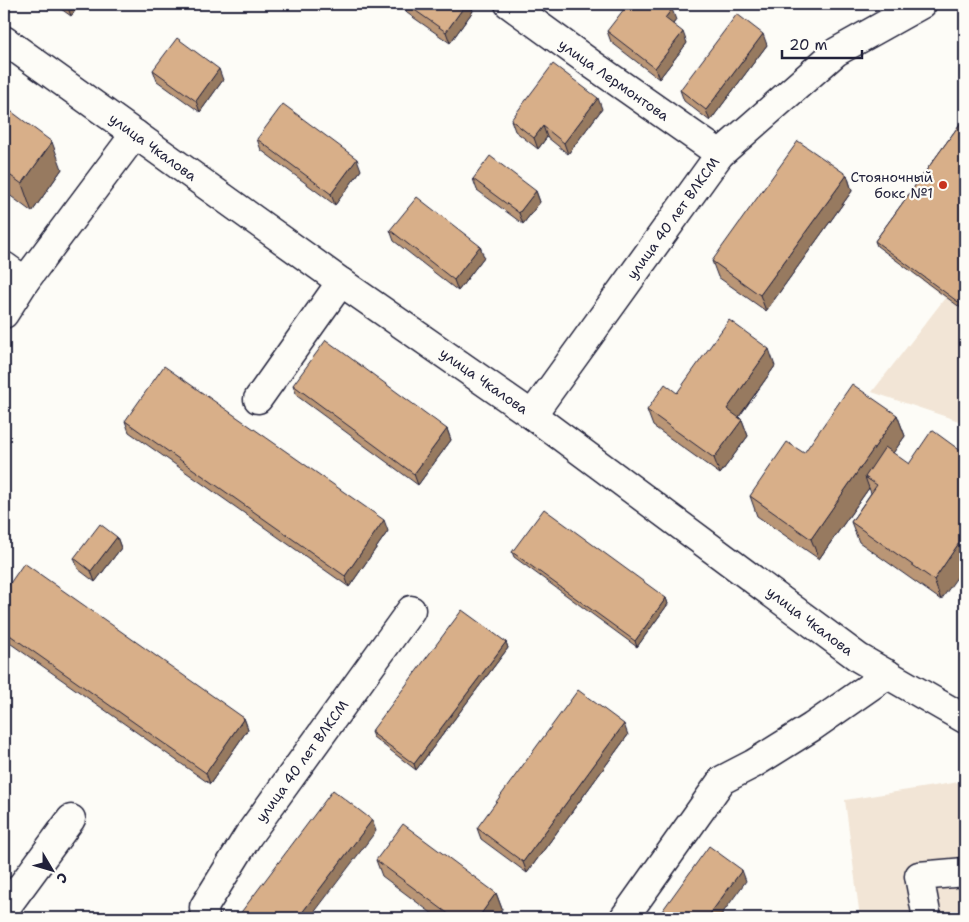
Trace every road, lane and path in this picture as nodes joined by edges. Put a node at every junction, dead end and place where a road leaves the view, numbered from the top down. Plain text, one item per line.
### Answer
1 (509, 4) edge
2 (922, 4) edge
3 (4, 40) edge
4 (135, 134) junction
5 (720, 154) junction
6 (14, 274) edge
7 (341, 282) junction
8 (4, 314) edge
9 (258, 399) dead end
10 (532, 414) junction
11 (411, 610) dead end
12 (888, 674) junction
13 (965, 719) edge
14 (71, 819) dead end
15 (965, 872) edge
16 (4, 910) edge
17 (205, 918) edge
18 (624, 918) edge
19 (927, 918) edge

1 - 5 street, улица Лермонтова
2 - 5 street, улица 40 лет ВЛКСМ
3 - 4 street, улица Чкалова
4 - 6 street
4 - 7 street, улица Чкалова
5 - 10 street, улица 40 лет ВЛКСМ
6 - 8 street
7 - 9 street
7 - 10 street, улица Чкалова
10 - 12 street, улица Чкалова
11 - 17 street, улица 40 лет ВЛКСМ
12 - 13 street, улица Чкалова
12 - 18 street
14 - 16 street
15 - 19 street

